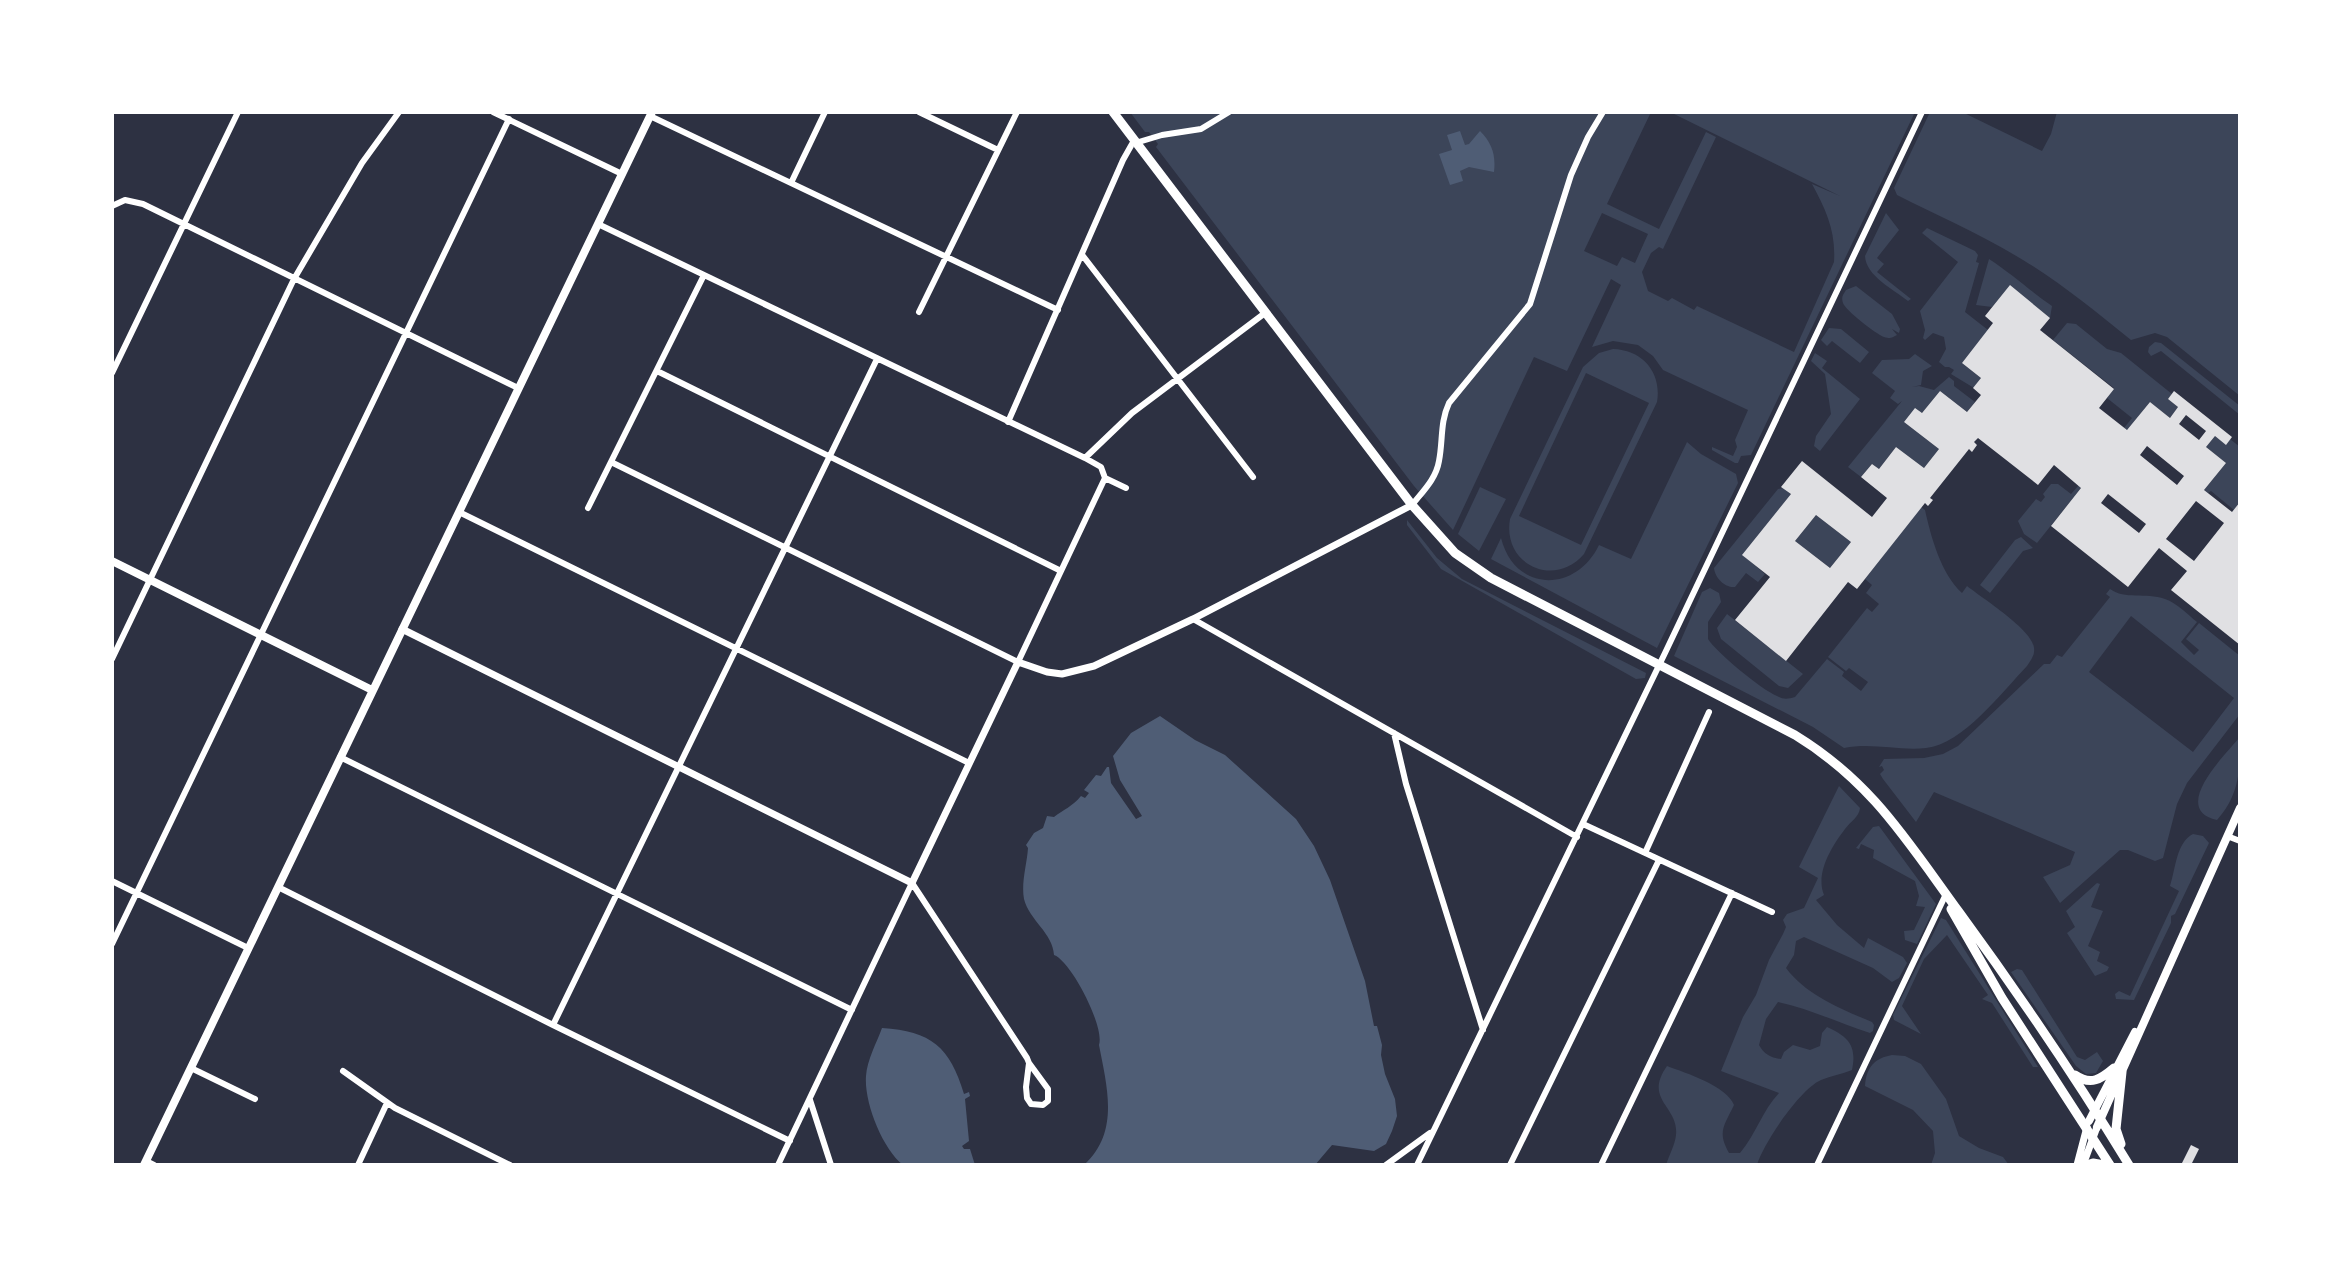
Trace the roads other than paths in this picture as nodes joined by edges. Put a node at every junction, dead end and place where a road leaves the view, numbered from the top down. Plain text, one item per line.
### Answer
1 (238, 112) edge
2 (399, 112) edge
3 (493, 112) edge
4 (825, 112) edge
5 (919, 112) edge
6 (1017, 112) edge
7 (1113, 112) edge
8 (1229, 112) edge
9 (1603, 112) edge
10 (1922, 112) edge
11 (651, 114) edge
12 (509, 119) junction
13 (1135, 142) junction
14 (998, 150) junction
15 (622, 174) junction
16 (791, 183) junction
17 (112, 206) edge
18 (184, 224) junction
19 (598, 224) junction
20 (945, 256) junction
21 (1083, 256) junction
22 (704, 275) junction
23 (294, 279) junction
24 (1058, 310) junction
25 (919, 312) dead end
26 (1265, 313) junction
27 (405, 333) junction
28 (877, 359) junction
29 (657, 371) junction
30 (112, 373) edge
31 (1177, 379) junction
32 (518, 388) junction
33 (1008, 422) junction
34 (829, 456) junction
35 (1085, 458) junction
36 (611, 462) junction
37 (1253, 477) dead end
38 (1105, 478) junction
39 (1126, 488) dead end
40 (1412, 505) junction
41 (588, 508) dead end
42 (459, 512) junction
43 (784, 547) junction
44 (112, 561) edge
45 (1061, 571) junction
46 (149, 580) junction
47 (1193, 619) junction
48 (402, 629) junction
49 (259, 634) junction
50 (736, 649) junction
51 (112, 659) edge
52 (1018, 662) junction
53 (1660, 664) junction
54 (372, 690) junction
55 (1709, 712) dead end
56 (1394, 733) junction
57 (340, 757) junction
58 (969, 763) junction
59 (679, 768) junction
60 (2240, 808) edge
61 (1583, 824) junction
62 (2227, 836) junction
63 (1577, 837) junction
64 (2240, 841) edge
65 (1645, 853) junction
66 (1659, 860) junction
67 (112, 881) edge
68 (912, 883) junction
69 (278, 887) junction
70 (137, 893) junction
71 (618, 893) junction
72 (1732, 893) junction
73 (1945, 896) junction
74 (1772, 912) dead end
75 (112, 944) edge
76 (248, 948) junction
77 (852, 1010) junction
78 (553, 1025) junction
79 (1483, 1030) junction
80 (1029, 1063) junction
81 (191, 1068) junction
82 (2068, 1070) junction
83 (2118, 1070) junction
84 (343, 1071) dead end
85 (255, 1099) dead end
86 (810, 1100) junction
87 (387, 1103) junction
88 (2094, 1109) junction
89 (2093, 1127) junction
90 (1435, 1128) junction
91 (790, 1141) junction
92 (489, 1155) junction
93 (2127, 1162) edge
94 (148, 1164) edge
95 (358, 1165) edge
96 (485, 1165) edge
97 (510, 1165) edge
98 (778, 1165) edge
99 (831, 1165) edge
100 (1386, 1165) edge
101 (1417, 1165) edge
102 (1510, 1165) edge
103 (1601, 1165) edge
104 (1817, 1165) edge
105 (2082, 1165) edge
106 (2107, 1165) edge

1 - 18 street
2 - 23 street
3 - 12 street
4 - 16 street
5 - 14 street
6 - 14 street
7 - 13 main road
8 - 13 street
9 - 40 street
10 - 53 street
11 - 15 main road
11 - 16 street
12 - 15 street
12 - 27 street
13 - 21 street
13 - 26 main road
14 - 20 street
15 - 19 main road
16 - 20 street
17 - 18 street
18 - 23 street
18 - 30 street
19 - 22 street
19 - 32 main road
20 - 24 street
20 - 25 street
21 - 24 street
21 - 31 street
22 - 28 street
22 - 29 street
23 - 27 street
23 - 46 street
24 - 33 street
26 - 31 street
26 - 40 main road
27 - 32 street
27 - 49 street
28 - 33 street
28 - 34 street
29 - 34 street
29 - 36 street
31 - 35 street
31 - 37 street
32 - 42 main road
33 - 35 street
34 - 43 street
34 - 45 street
35 - 38 street
36 - 41 street
36 - 43 street
38 - 39 street
38 - 45 street
40 - 47 street
40 - 53 main road
42 - 48 main road
42 - 50 street
43 - 50 street
43 - 52 street
44 - 46 main road
45 - 52 street
46 - 49 main road
46 - 51 street
47 - 52 street
47 - 56 street
48 - 54 main road
48 - 59 street
49 - 54 main road
49 - 70 street
50 - 58 street
50 - 59 street
52 - 58 street
53 - 61 street
53 - 73 main road
54 - 57 main road
55 - 65 street
56 - 63 street
56 - 79 street
57 - 69 main road
57 - 71 street
58 - 68 street
59 - 68 street
59 - 71 street
60 - 62 main road
61 - 63 street
61 - 65 street
62 - 64 street
62 - 83 main road
63 - 79 street
65 - 66 street
66 - 72 street
66 - 102 street
67 - 70 street
68 - 77 street
68 - 80 street
69 - 76 main road
69 - 78 street
70 - 75 street
70 - 76 street
71 - 77 street
71 - 78 street
72 - 74 street
72 - 103 street
73 - 82 main road
73 - 89 main road
73 - 104 street
76 - 81 main road
77 - 86 street
78 - 91 street
79 - 90 street
80 - 80 street
81 - 85 street
81 - 94 main road
82 - 83 main road
82 - 88 main road
83 - 88 main road
83 - 89 main road
83 - 93 main road
84 - 87 street
86 - 91 street
86 - 99 street
87 - 92 street
87 - 95 street
88 - 89 main road
89 - 93 main road
89 - 105 street
89 - 106 main road
90 - 100 street
90 - 101 street
91 - 98 street
92 - 96 street
92 - 97 street
105 - 106 main road

